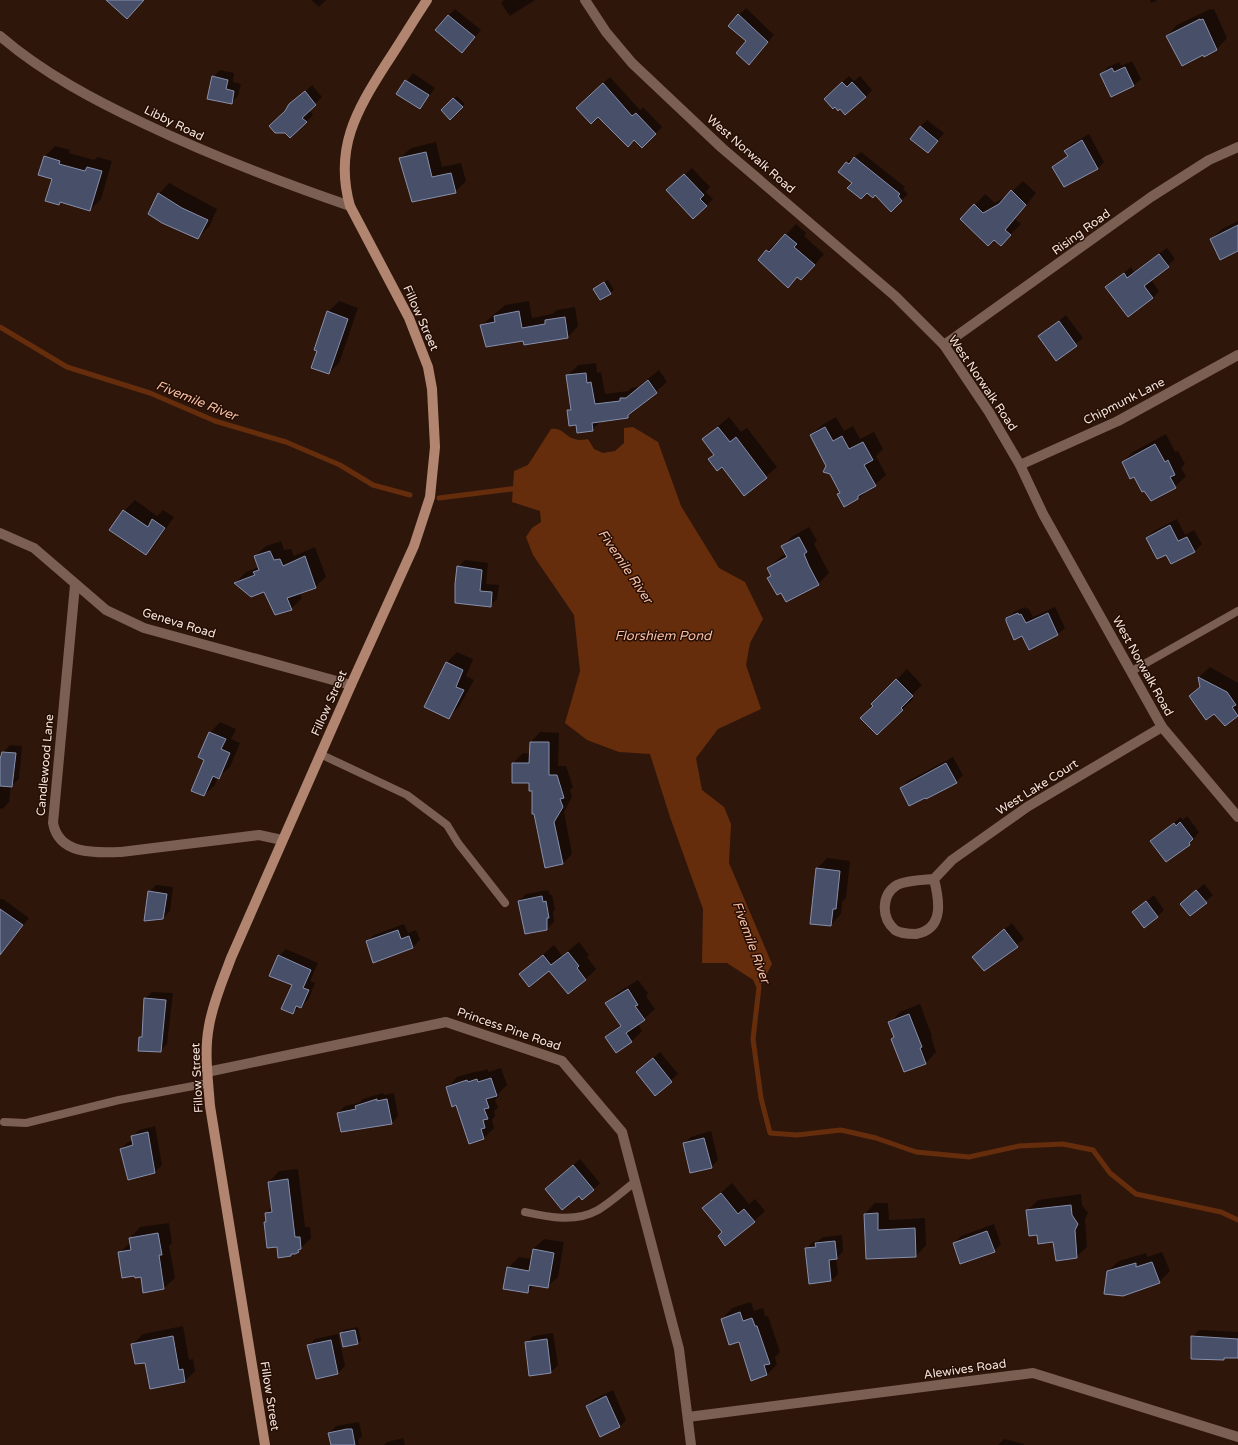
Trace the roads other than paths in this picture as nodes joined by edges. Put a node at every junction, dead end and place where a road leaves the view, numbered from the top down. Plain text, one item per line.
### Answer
1 (427, 0) edge
2 (585, 0) edge
3 (0, 36) edge
4 (1238, 147) edge
5 (350, 206) junction
6 (944, 345) junction
7 (1238, 355) edge
8 (1020, 465) junction
9 (0, 533) edge
10 (75, 585) junction
11 (1238, 611) edge
12 (1132, 670) junction
13 (351, 685) junction
14 (1162, 727) junction
15 (320, 754) junction
16 (1238, 817) edge
17 (282, 840) junction
18 (934, 879) junction
19 (505, 903) dead end
20 (207, 1072) junction
21 (209, 1083) junction
22 (4, 1122) dead end
23 (635, 1182) junction
24 (525, 1212) dead end
25 (688, 1417) junction
26 (1238, 1437) edge
27 (265, 1445) edge
28 (691, 1445) edge

1 - 5 main road, Fillow Street
2 - 6 street, West Norwalk Road
3 - 5 street, Libby Road
4 - 6 street, Rising Road
5 - 13 main road, Fillow Street
6 - 8 street, West Norwalk Road
7 - 8 street, Chipmunk Lane
8 - 12 street, West Norwalk Road
9 - 10 street, Geneva Road
10 - 13 street, Geneva Road
10 - 17 street, Candlewood Lane
11 - 12 lane
12 - 14 street, West Norwalk Road
13 - 15 main road, Fillow Street
14 - 16 street, West Norwalk Road
14 - 18 street, West Lake Court
15 - 17 main road, Fillow Street
15 - 19 lane
17 - 20 main road, Fillow Street
18 - 18 street
20 - 21 main road, Fillow Street
20 - 23 street, Princess Pine Road
21 - 22 lane
21 - 27 main road, Fillow Street
23 - 24 lane
23 - 25 street, Princess Pine Road
25 - 26 street, Alewives Road
25 - 28 street, Princess Pine Road

